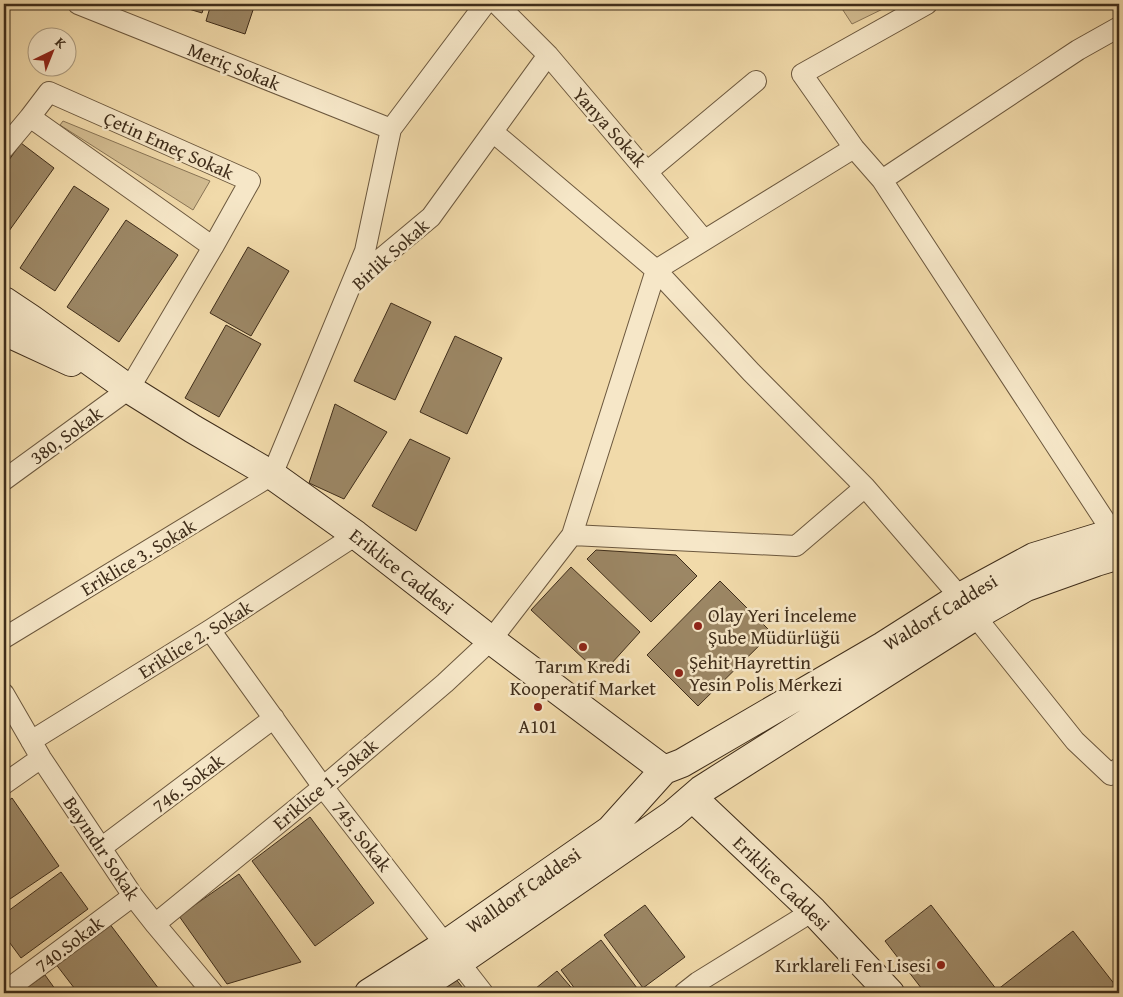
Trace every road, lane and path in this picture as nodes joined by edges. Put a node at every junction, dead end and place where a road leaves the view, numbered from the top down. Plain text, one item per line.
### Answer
1 (78, 4) edge
2 (485, 4) edge
3 (497, 4) edge
4 (927, 4) edge
5 (1119, 27) edge
6 (548, 56) junction
7 (756, 81) dead end
8 (30, 117) junction
9 (391, 128) junction
10 (493, 132) junction
11 (4, 148) edge
12 (854, 148) junction
13 (647, 172) junction
14 (882, 180) junction
15 (704, 240) junction
16 (213, 246) junction
17 (656, 270) junction
18 (351, 284) junction
19 (4, 301) edge
20 (4, 331) edge
21 (129, 389) junction
22 (272, 476) junction
23 (4, 480) edge
24 (865, 487) junction
25 (356, 534) junction
26 (572, 535) junction
27 (1117, 540) edge
28 (967, 607) junction
29 (210, 630) junction
30 (4, 638) edge
31 (491, 640) junction
32 (4, 694) edge
33 (274, 718) junction
34 (31, 741) junction
35 (41, 758) junction
36 (673, 767) junction
37 (1119, 768) edge
38 (4, 784) edge
39 (323, 787) junction
40 (697, 794) junction
41 (101, 848) junction
42 (134, 896) junction
43 (813, 911) junction
44 (155, 924) junction
45 (452, 953) junction
46 (4, 992) edge
47 (212, 993) edge
48 (369, 993) edge
49 (411, 993) edge
50 (483, 993) edge
51 (684, 993) edge
52 (890, 993) edge

1 - 9 street, Meriç Sokak
2 - 9 street
3 - 6 street, Yanya Sokak
4 - 12 street
5 - 14 street
6 - 10 street, Birlik Sokak
6 - 13 street, Yanya Sokak
7 - 13 street, Yanya Sokak
8 - 11 street, Çetin Emeç Sokak
8 - 16 street
8 - 16 street, Çetin Emeç Sokak
9 - 18 street
10 - 17 street
10 - 18 street, Birlik Sokak
12 - 14 street
12 - 15 street
13 - 15 street
14 - 27 street
15 - 17 street
16 - 21 street, Çetin Emeç Sokak
17 - 24 street
17 - 26 street
18 - 22 street, Birlik Sokak
19 - 21 main road, Eriklice Caddesi
20 - 21 main road, Eriklice Caddesi
21 - 22 main road, Eriklice Caddesi
21 - 23 street, 380, Sokak
22 - 25 main road, Eriklice Caddesi
22 - 30 street, Eriklice 3. Sokak
24 - 26 street
24 - 28 street
25 - 29 street, Eriklice 2. Sokak
25 - 31 main road, Eriklice Caddesi
26 - 31 street, Eriklice 1. Sokak
27 - 28 main road, Waldorf Caddesi
28 - 36 main road, Waldorf Caddesi
28 - 37 street
28 - 40 main road, Waldorf Caddesi
29 - 33 street, 745. Sokak
29 - 34 street, Eriklice 2. Sokak
31 - 36 main road, Eriklice Caddesi
31 - 39 street, Eriklice 1. Sokak
32 - 34 street, Bayındır Sokak
33 - 39 street, 745. Sokak
33 - 41 street, 746. Sokak
34 - 35 street, Bayındır Sokak
35 - 38 street
35 - 41 street, Bayındır Sokak
36 - 40 main road
36 - 45 main road, Walldorf Caddesi
39 - 44 street, Eriklice 1. Sokak
39 - 45 street, 745. Sokak
40 - 43 main road, Eriklice Caddesi
40 - 45 main road, Walldorf Caddesi
41 - 42 street, Bayındır Sokak
42 - 44 street, Bayındır Sokak
42 - 46 street, 740.Sokak
43 - 51 street
43 - 52 main road, Eriklice Caddesi
44 - 47 street, Bayındır Sokak
45 - 48 main road, Walldorf Caddesi
45 - 49 main road, Walldorf Caddesi
45 - 50 street, 745. Sokak

